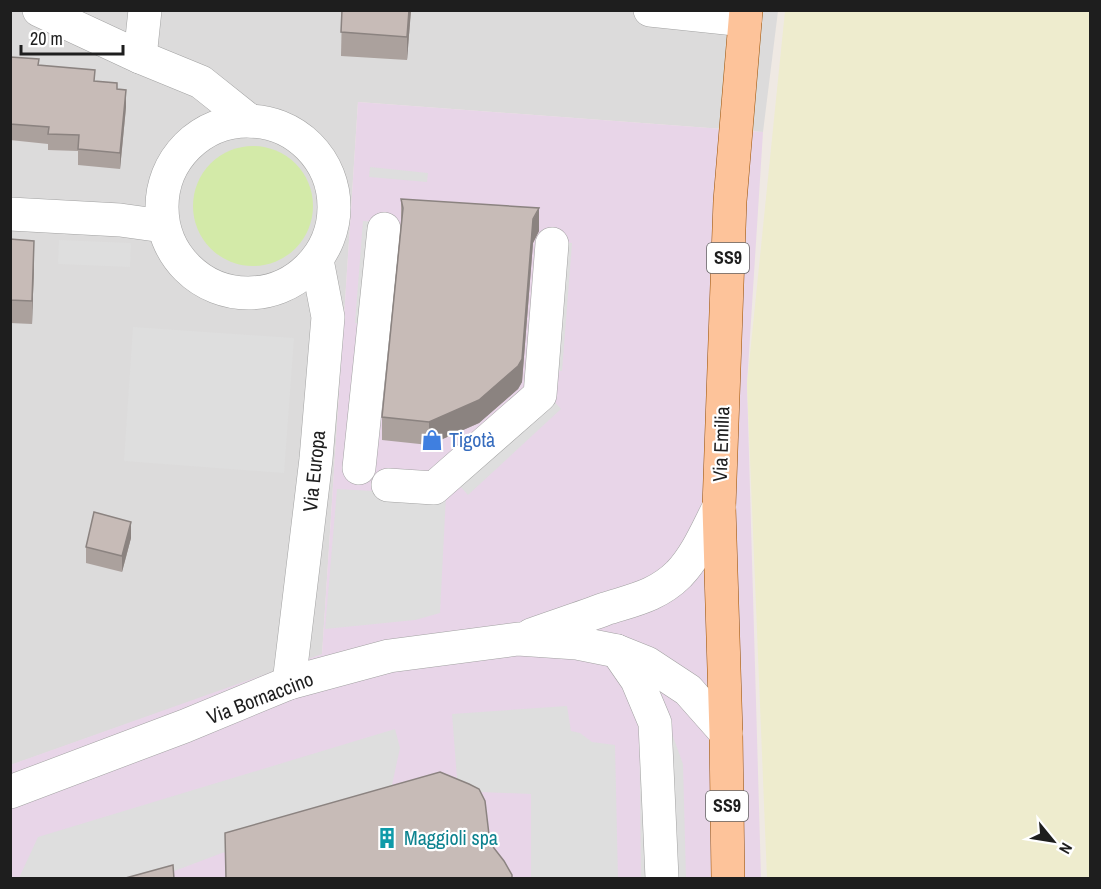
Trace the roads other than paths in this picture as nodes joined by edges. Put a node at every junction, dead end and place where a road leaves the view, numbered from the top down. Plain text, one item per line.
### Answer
1 (39, 10) edge
2 (145, 10) edge
3 (650, 10) edge
4 (745, 15) edge
5 (93, 22) edge
6 (140, 57) junction
7 (250, 121) junction
8 (10, 214) edge
9 (163, 226) junction
10 (384, 230) dead end
11 (552, 244) dead end
12 (317, 260) junction
13 (327, 332) junction
14 (373, 338) junction
15 (359, 468) dead end
16 (388, 485) dead end
17 (719, 507) junction
18 (518, 639) junction
19 (617, 651) junction
20 (289, 683) junction
21 (726, 733) junction
22 (10, 792) edge
23 (662, 879) edge
24 (728, 879) edge

1 - 5 street
2 - 6 street
3 - 4 street
4 - 17 main road, Via Emilia / SS9
5 - 6 street
6 - 7 street
7 - 9 street
7 - 12 street
8 - 9 street
9 - 12 street
10 - 14 street
11 - 16 street
12 - 13 street, Via Europa
13 - 14 street
13 - 20 street, Via Europa
14 - 15 street
17 - 18 street, Via Bornaccino
17 - 21 main road, Via Emilia / SS9
18 - 19 street, Via Bornaccino
18 - 20 street, Via Bornaccino
19 - 21 street, Via Bornaccino
19 - 23 street
20 - 22 street, Via Bornaccino
21 - 24 main road, Via Emilia / SS9

